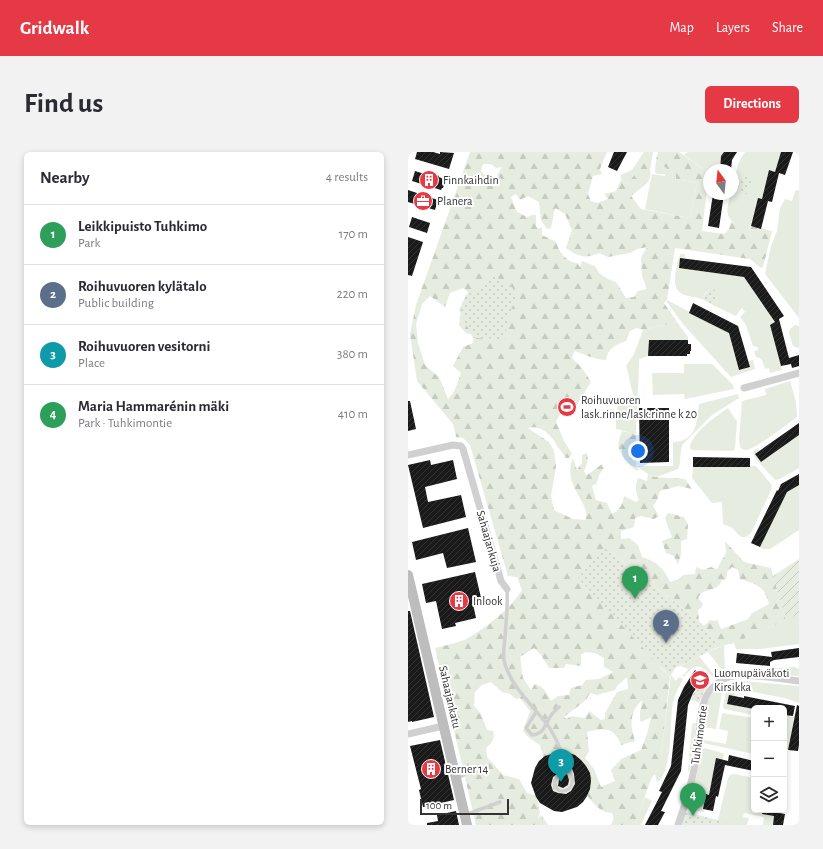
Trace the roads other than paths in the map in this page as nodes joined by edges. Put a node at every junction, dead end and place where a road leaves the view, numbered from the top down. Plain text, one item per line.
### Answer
1 (799, 373) edge
2 (744, 388) dead end
3 (408, 455) edge
4 (408, 575) edge
5 (507, 589) joint
6 (799, 681) edge
7 (559, 707) dead end
8 (536, 712) junction
9 (547, 724) junction
10 (444, 726) junction
11 (408, 734) edge
12 (478, 766) dead end
13 (568, 768) junction
14 (456, 778) junction
15 (500, 802) dead end
16 (466, 820) edge
17 (678, 825) edge

1 - 2 street
3 - 5 street, Sahaajankuja
4 - 10 main road, Sahaajankatu
5 - 8 lane, Sahaajankuja
6 - 17 street, Tuhkimontie
7 - 9 lane
8 - 9 lane, Sahaajankuja
8 - 9 lane
9 - 13 lane, Sahaajankuja
10 - 11 street
10 - 14 main road, Sahaajankatu
12 - 14 lane
13 - 13 lane, Sahaajankuja
14 - 16 main road, Sahaajankatu
15 - 16 lane

